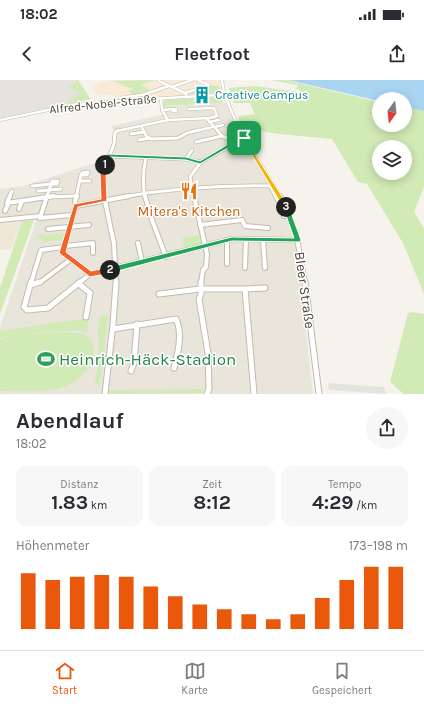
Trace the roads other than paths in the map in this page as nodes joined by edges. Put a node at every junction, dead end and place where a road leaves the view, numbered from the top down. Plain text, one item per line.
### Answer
1 (192, 80) edge
2 (198, 80) edge
3 (222, 80) edge
4 (158, 81) edge
5 (171, 86) junction
6 (224, 95) junction
7 (186, 96) junction
8 (125, 99) junction
9 (161, 99) junction
10 (172, 109) dead end
11 (189, 109) dead end
12 (162, 110) junction
13 (206, 118) junction
14 (0, 120) edge
15 (168, 120) junction
16 (219, 120) dead end
17 (209, 122) junction
18 (224, 125) dead end
19 (141, 126) junction
20 (214, 127) junction
21 (144, 132) junction
22 (130, 134) dead end
23 (222, 136) junction
24 (149, 138) junction
25 (230, 139) dead end
26 (243, 139) junction
27 (139, 140) dead end
28 (197, 143) dead end
29 (192, 150) dead end
30 (108, 156) junction
31 (146, 157) junction
32 (186, 159) junction
33 (200, 162) junction
34 (81, 175) dead end
35 (90, 180) dead end
36 (79, 182) junction
37 (32, 186) dead end
38 (273, 186) junction
39 (192, 188) junction
40 (61, 189) dead end
41 (49, 190) junction
42 (12, 191) dead end
43 (38, 191) dead end
44 (145, 193) junction
45 (77, 196) junction
46 (47, 197) junction
47 (10, 201) junction
48 (22, 201) junction
49 (104, 201) junction
50 (76, 206) junction
51 (19, 209) dead end
52 (5, 211) dead end
53 (72, 215) junction
54 (284, 216) dead end
55 (40, 217) junction
56 (0, 220) edge
57 (89, 225) dead end
58 (200, 225) junction
59 (71, 226) junction
60 (268, 228) dead end
61 (48, 229) dead end
62 (246, 239) junction
63 (227, 240) junction
64 (263, 240) junction
65 (298, 240) junction
66 (138, 243) dead end
67 (205, 246) junction
68 (64, 247) junction
69 (93, 250) dead end
70 (166, 257) junction
71 (70, 260) junction
72 (142, 262) junction
73 (227, 264) dead end
74 (245, 268) dead end
75 (265, 268) dead end
76 (115, 269) junction
77 (90, 274) junction
78 (79, 284) junction
79 (30, 285) junction
80 (265, 288) dead end
81 (200, 289) junction
82 (245, 289) junction
83 (159, 294) dead end
84 (86, 317) dead end
85 (137, 324) junction
86 (113, 329) junction
87 (174, 368) dead end
88 (131, 371) dead end
89 (105, 394) edge
90 (207, 394) edge
91 (254, 394) edge
92 (319, 394) edge

1 - 5 street
2 - 7 street
3 - 6 street, Bleer Straße
4 - 5 street
5 - 7 street
5 - 8 street
6 - 7 street, Alfred-Nobel-Straße
6 - 26 street, Bleer Straße
7 - 9 street, Alfred-Nobel-Straße
8 - 9 street, Alfred-Nobel-Straße
8 - 14 street, Alfred-Nobel-Straße
9 - 12 street
10 - 12 street
11 - 13 street
12 - 15 street
13 - 15 street
13 - 17 street
15 - 19 street
16 - 17 street
17 - 20 street
18 - 20 street
19 - 21 street
19 - 30 street
20 - 23 street
20 - 24 street
21 - 22 street
21 - 24 street
23 - 25 street
23 - 28 street
24 - 27 street
26 - 33 street
26 - 38 street, Bleer Straße
29 - 32 street
30 - 31 street
30 - 49 street
31 - 32 street
31 - 44 street
32 - 33 street
33 - 39 street
34 - 36 street
35 - 36 street
36 - 45 street
37 - 41 street
38 - 39 street
38 - 54 street, Bleer Straße
38 - 65 street, Bleer Straße
39 - 44 street
39 - 58 street
40 - 41 street
41 - 43 street
41 - 46 street
42 - 47 street
44 - 49 street
44 - 70 street
45 - 46 street
45 - 50 street
46 - 48 street
46 - 55 street
47 - 48 street
47 - 52 street
48 - 51 street
49 - 50 street
49 - 76 street
50 - 53 street
53 - 55 street
53 - 59 street
55 - 56 street
57 - 59 street
58 - 60 street
58 - 67 street
59 - 61 street
59 - 68 street
62 - 63 street
62 - 64 street
62 - 74 street
63 - 67 street
63 - 73 street
64 - 65 street
64 - 75 street
65 - 92 street, Bleer Straße
66 - 72 street
67 - 70 street
67 - 81 street
68 - 69 street
68 - 71 street
68 - 79 street
70 - 72 street
71 - 77 street
71 - 79 street
72 - 76 street
76 - 77 street
76 - 86 street
77 - 78 street
78 - 79 street
78 - 84 street
80 - 82 street
81 - 82 street
81 - 83 street
81 - 90 street
82 - 91 street
85 - 86 street
85 - 87 street
85 - 88 street
86 - 89 street

